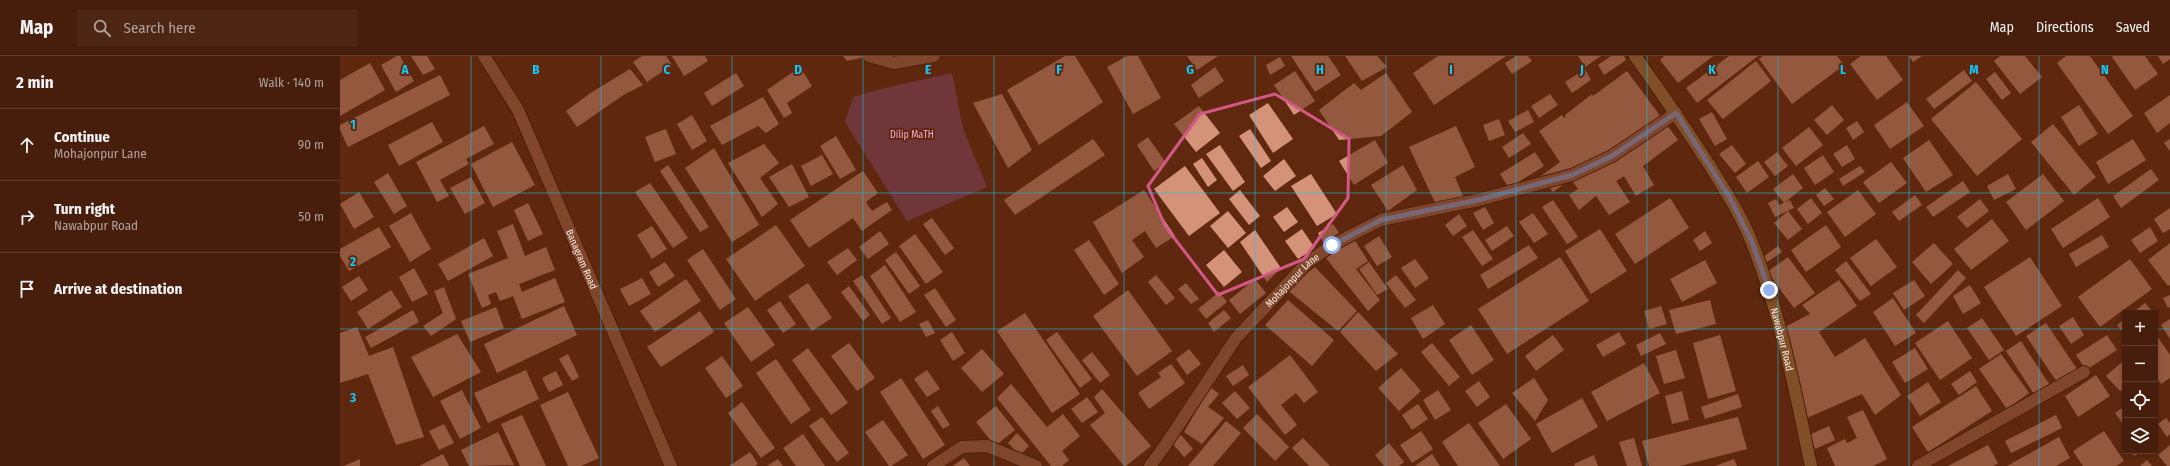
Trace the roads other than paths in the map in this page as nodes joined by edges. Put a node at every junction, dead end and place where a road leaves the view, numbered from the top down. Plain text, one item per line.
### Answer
1 (484, 56) edge
2 (869, 56) edge
3 (934, 56) edge
4 (1635, 56) edge
5 (1676, 113) junction
6 (2084, 372) dead end
7 (671, 466) edge
8 (933, 466) edge
9 (1036, 466) edge
10 (1150, 466) edge
11 (1811, 466) edge
12 (1918, 466) edge

1 - 7 street, Banagram Road
2 - 3 street
4 - 5 main road, Nawabpur Road
5 - 10 street, Mohajonpur Lane
5 - 11 main road, Nawabpur Road
6 - 12 street
8 - 9 street

